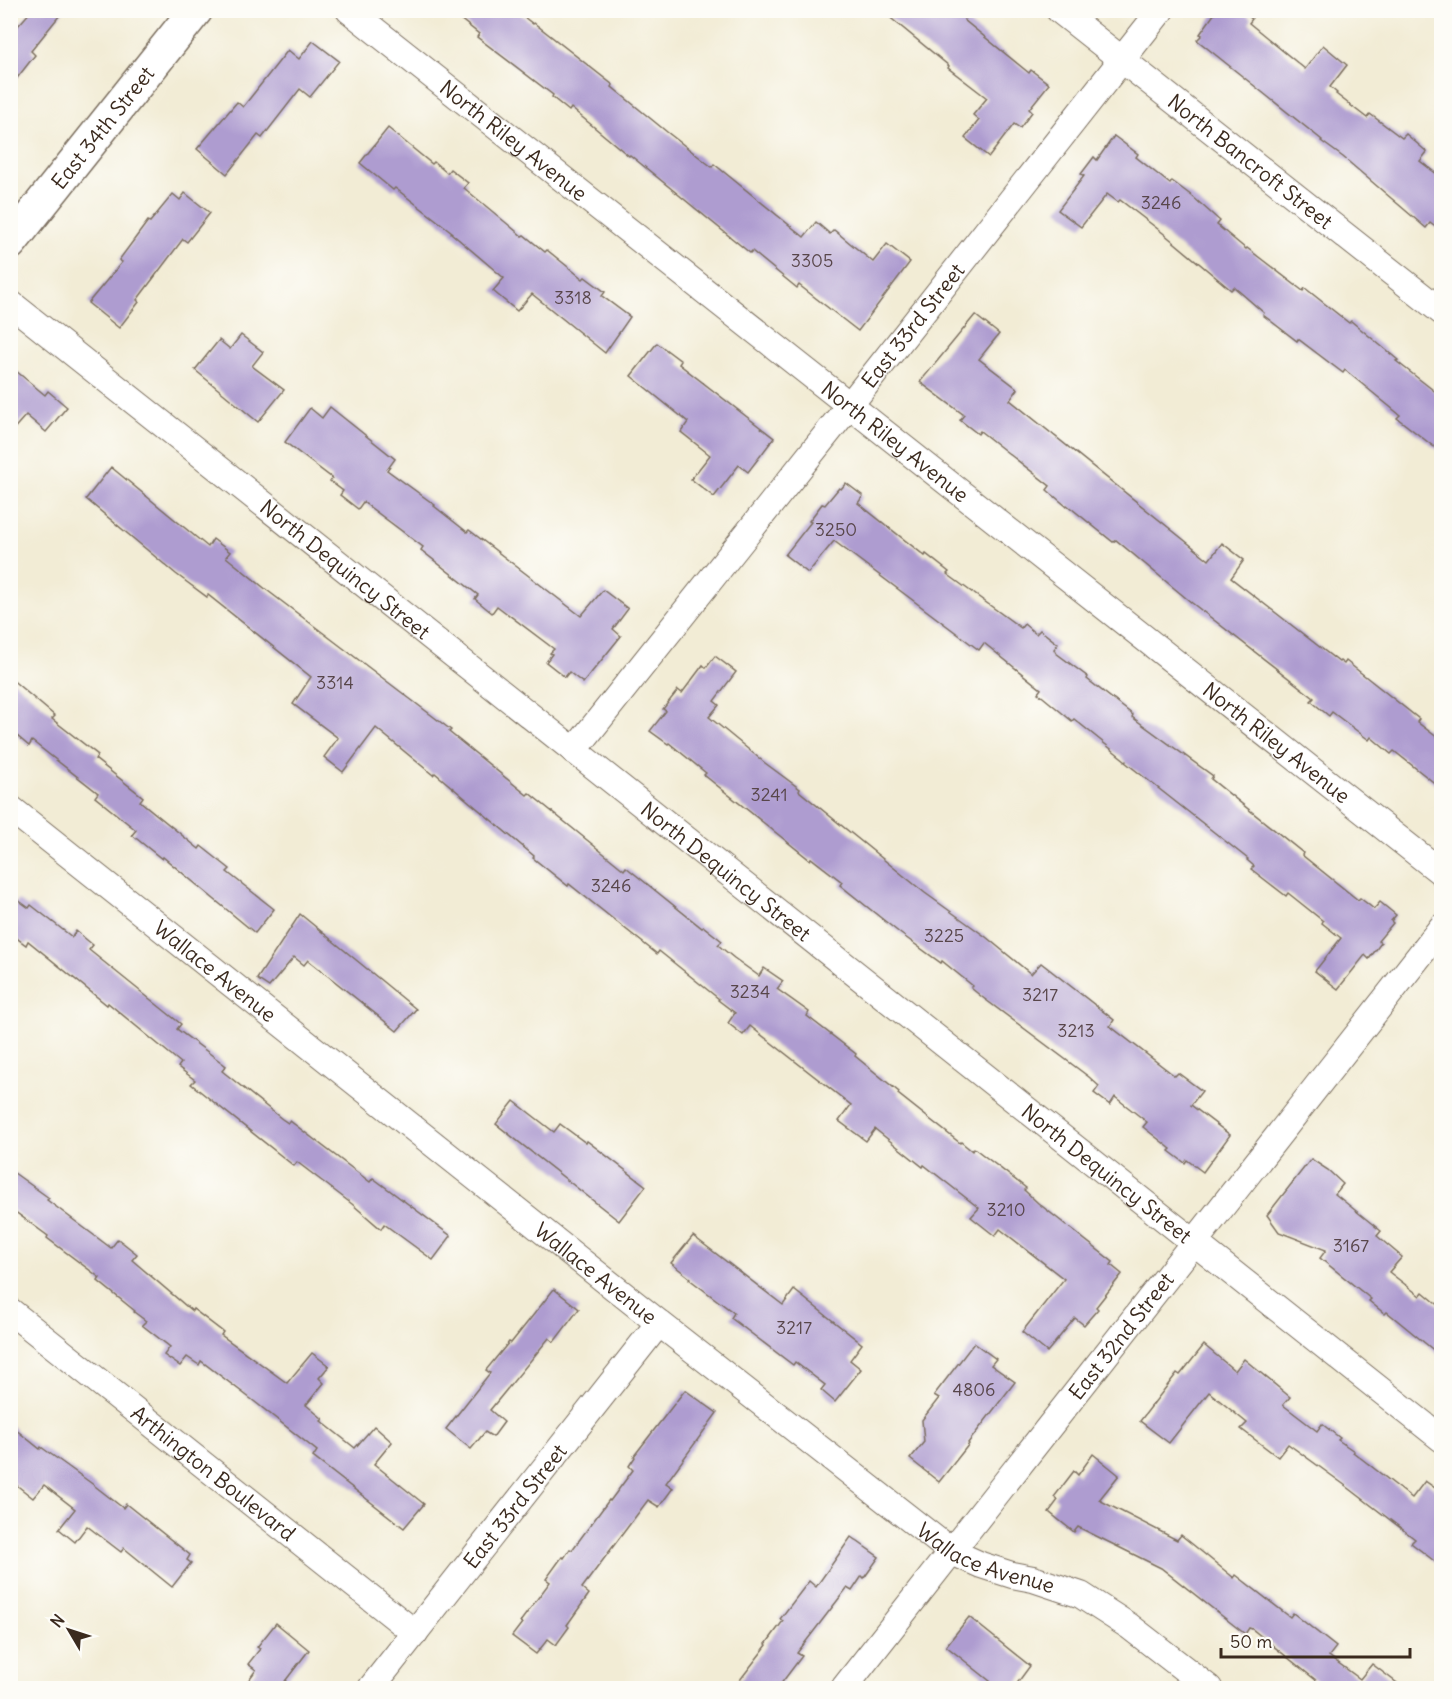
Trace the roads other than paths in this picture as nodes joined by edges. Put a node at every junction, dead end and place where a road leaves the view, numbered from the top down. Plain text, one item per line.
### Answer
1 (196, 10) edge
2 (349, 10) edge
3 (1059, 10) edge
4 (1161, 10) edge
5 (1122, 60) junction
6 (10, 243) edge
7 (10, 303) edge
8 (1442, 312) edge
9 (849, 406) junction
10 (574, 750) junction
11 (10, 808) edge
12 (1442, 873) edge
13 (1442, 927) edge
14 (1194, 1242) junction
15 (10, 1311) edge
16 (659, 1323) junction
17 (1442, 1438) edge
18 (952, 1552) junction
19 (415, 1633) junction
20 (371, 1689) edge
21 (844, 1689) edge
22 (1209, 1689) edge

1 - 6 main road, East 34th Street
2 - 9 street, North Riley Avenue
3 - 5 street, North Bancroft Street
4 - 5 street, East 33rd Street
5 - 8 street, North Bancroft Street
5 - 9 street, East 33rd Street
7 - 10 street, North Dequincy Street
9 - 10 street, East 33rd Street
9 - 12 street, North Riley Avenue
10 - 14 street, North Dequincy Street
11 - 16 street, Wallace Avenue
13 - 14 street, East 32nd Street
14 - 17 street, North Dequincy Street
14 - 18 street, East 32nd Street
15 - 19 street, Arthington Boulevard
16 - 18 street, Wallace Avenue
16 - 19 street, East 33rd Street
18 - 21 street, East 32nd Street
18 - 22 street, Wallace Avenue
19 - 20 street, East 33rd Street

